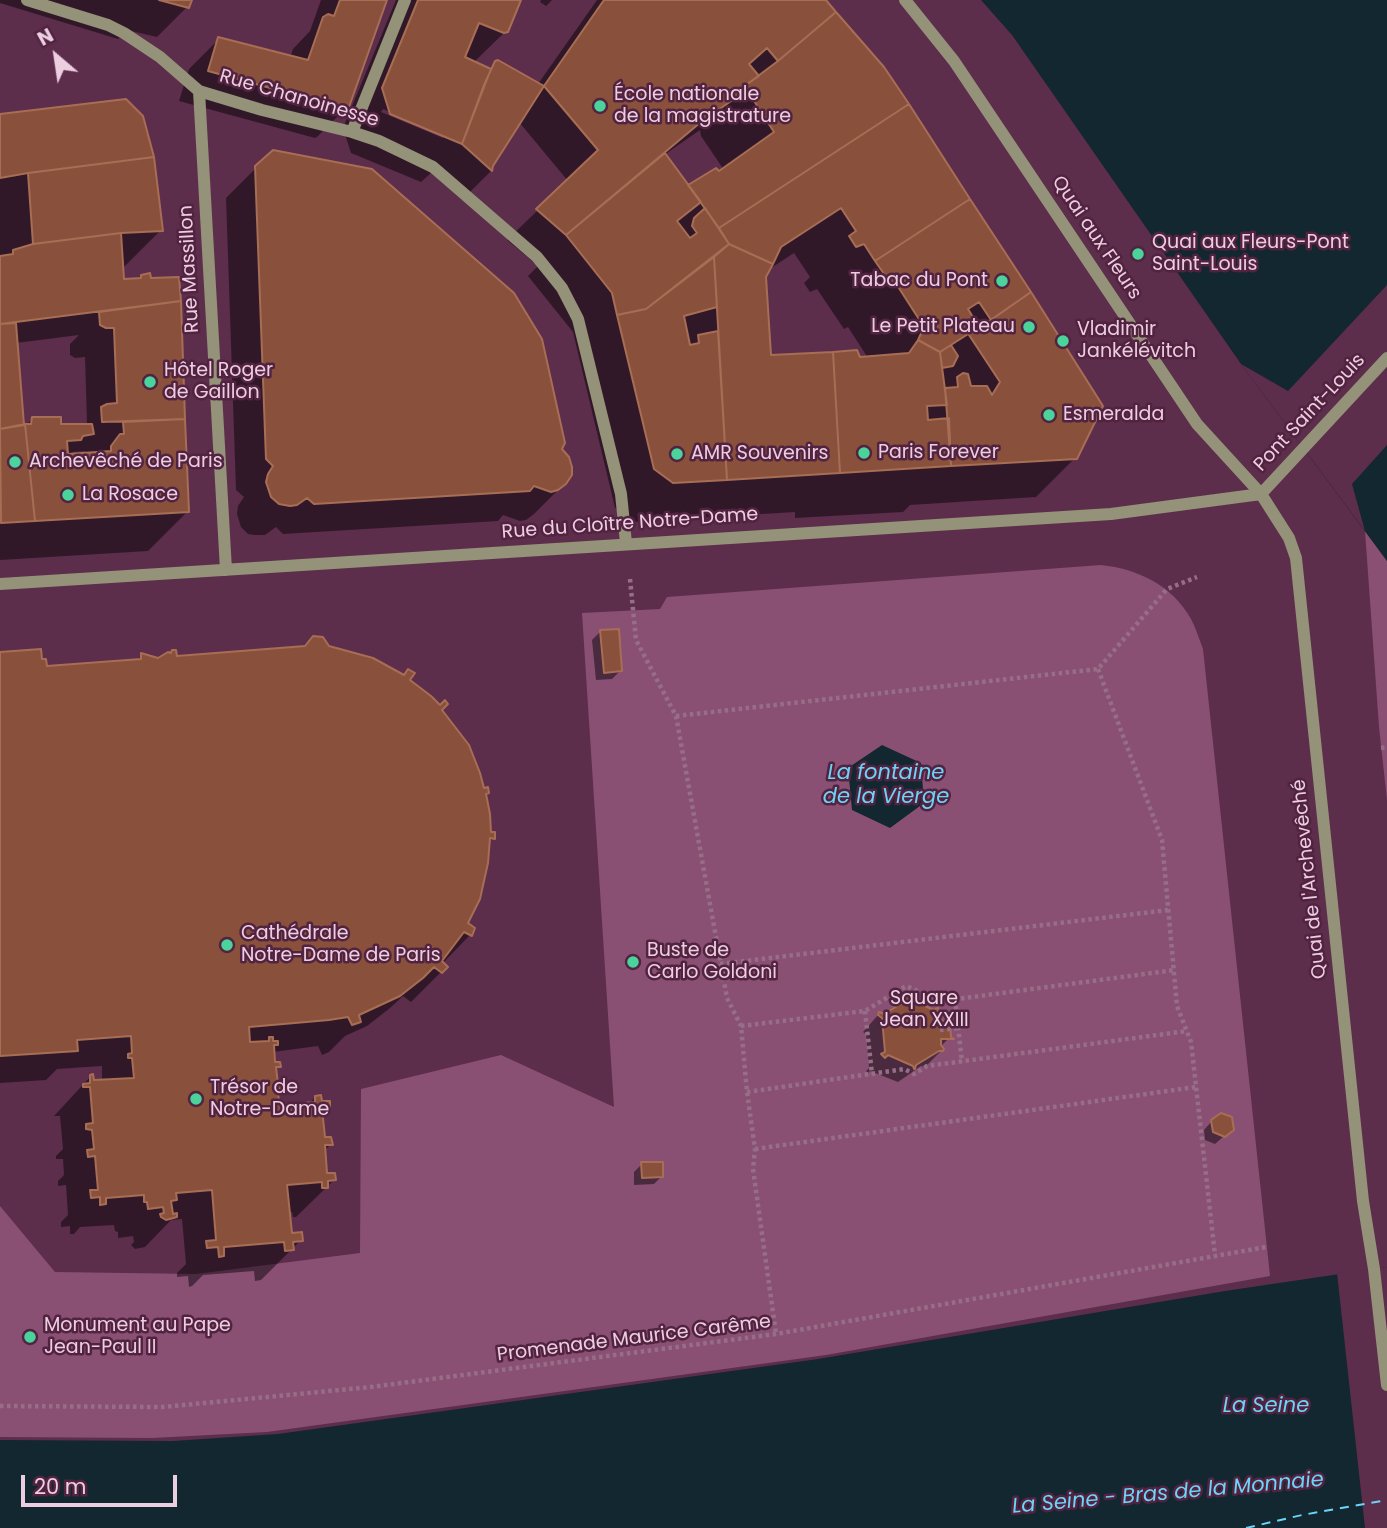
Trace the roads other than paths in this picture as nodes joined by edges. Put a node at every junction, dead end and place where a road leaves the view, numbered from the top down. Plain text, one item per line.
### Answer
1 (27, 0) edge
2 (405, 0) edge
3 (905, 0) edge
4 (198, 91) junction
5 (352, 132) junction
6 (1387, 358) edge
7 (1261, 494) junction
8 (626, 544) junction
9 (226, 570) junction
10 (0, 584) edge
11 (1387, 1385) edge

1 - 4 street, Rue Chanoinesse
2 - 5 street
3 - 7 street, Quai aux Fleurs
4 - 5 street, Rue Chanoinesse
4 - 9 street, Rue Massillon
5 - 8 street, Rue Chanoinesse
6 - 7 street, Pont Saint-Louis
7 - 8 street, Rue du Cloître Notre-Dame
7 - 11 street, Quai de l'Archevêché
8 - 9 street, Rue du Cloître Notre-Dame
9 - 10 street, Rue du Cloître Notre-Dame

